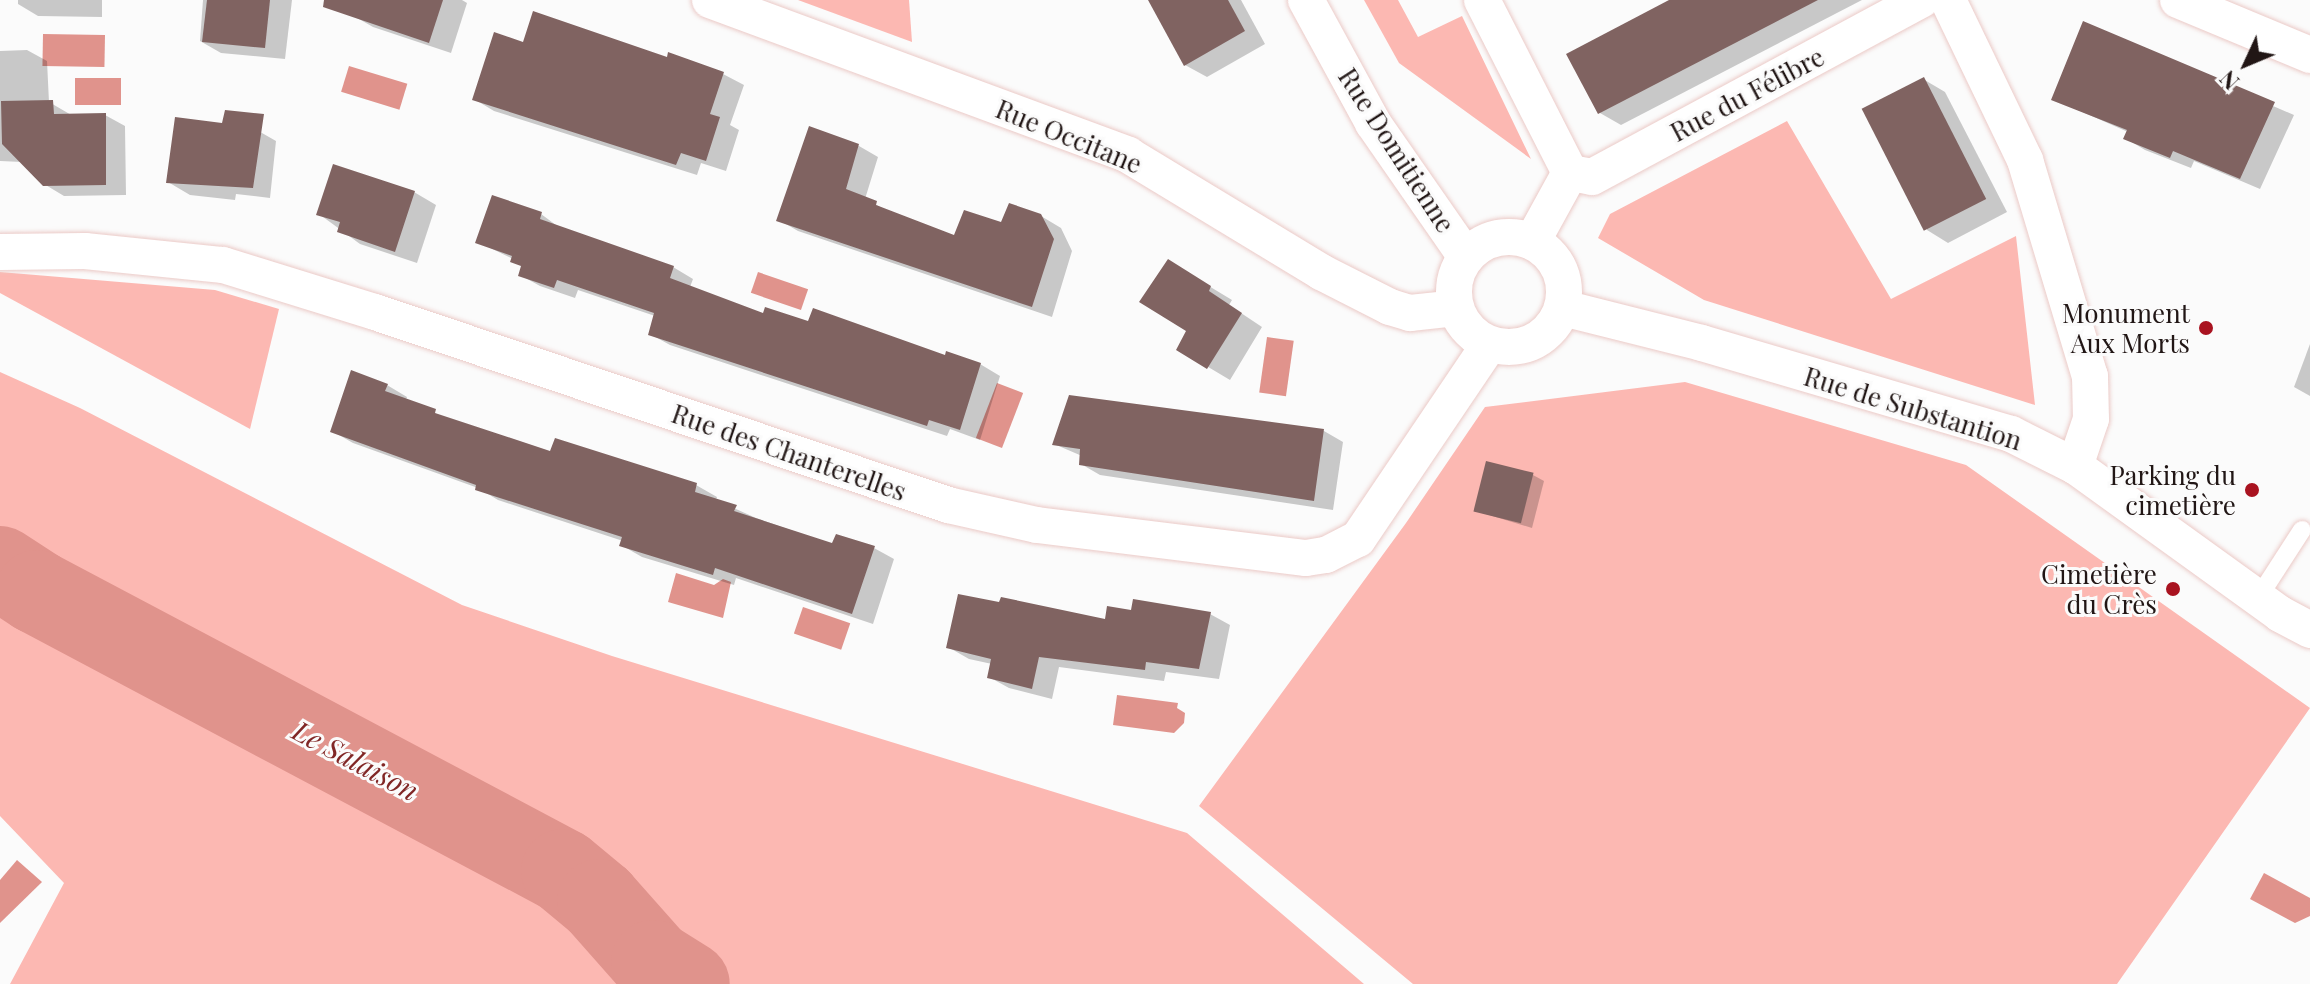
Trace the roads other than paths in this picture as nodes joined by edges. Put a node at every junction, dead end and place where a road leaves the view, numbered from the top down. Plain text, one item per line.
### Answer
1 (710, 0) edge
2 (1306, 0) edge
3 (1482, 0) edge
4 (1921, 0) edge
5 (1948, 0) edge
6 (2178, 0) edge
7 (2220, 8) edge
8 (2310, 55) edge
9 (1570, 173) junction
10 (1532, 242) junction
11 (0, 252) edge
12 (1466, 257) junction
13 (1456, 308) junction
14 (1563, 308) junction
15 (1489, 345) junction
16 (2075, 466) junction
17 (2302, 530) dead end
18 (2258, 598) junction
19 (2310, 630) edge

1 - 13 street, Rue Occitane
2 - 12 street, Rue Domitienne
3 - 9 street
4 - 9 street, Rue du Félibre
5 - 16 street
6 - 7 street
7 - 8 street
9 - 10 street
10 - 12 street
10 - 14 street
11 - 15 street, Rue des Chanterelles
12 - 13 street
13 - 15 street
14 - 15 street
14 - 16 street, Rue de Substantion
16 - 18 street, Rue de Substantion
17 - 18 lane
18 - 19 street, Rue de Substantion

